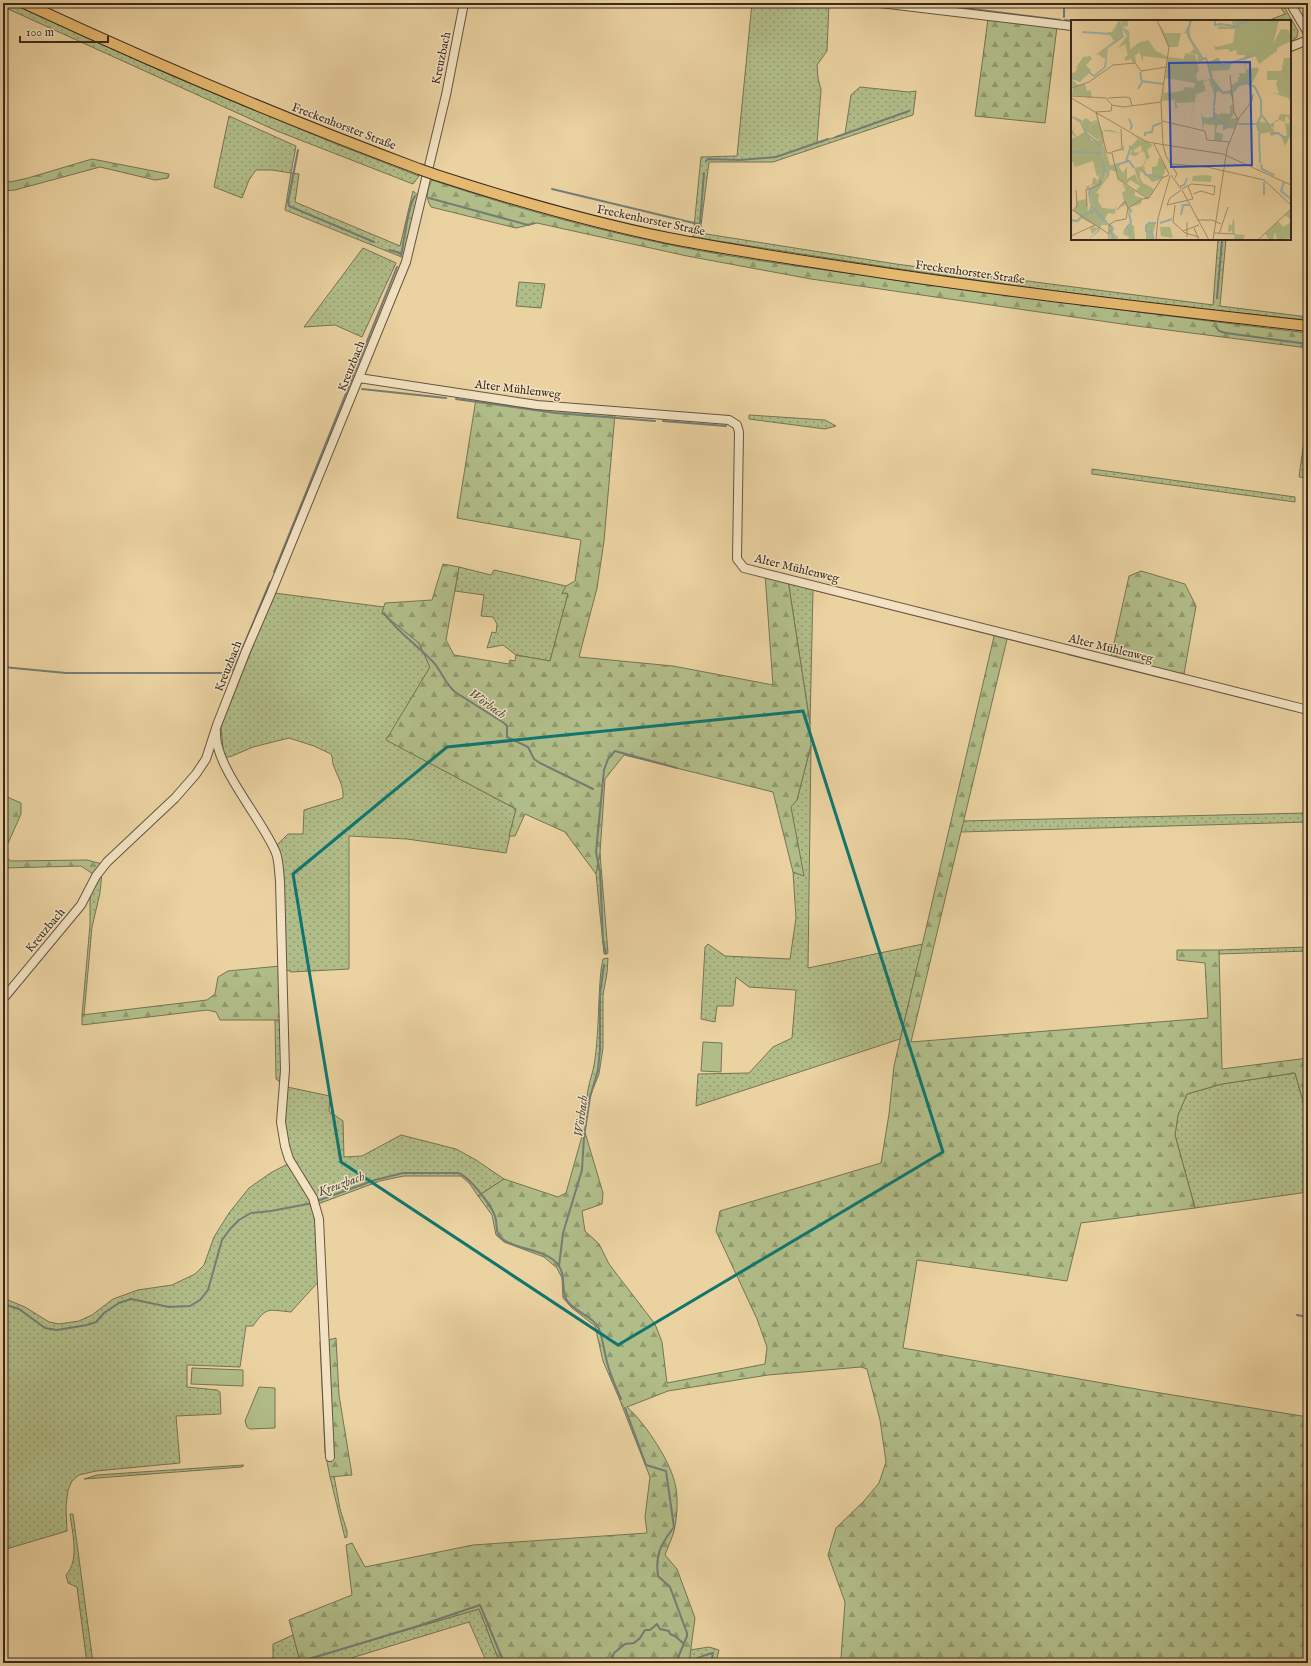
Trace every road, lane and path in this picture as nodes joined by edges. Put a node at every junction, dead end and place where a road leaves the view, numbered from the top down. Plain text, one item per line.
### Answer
1 (24, 3) edge
2 (464, 3) edge
3 (880, 3) edge
4 (1290, 3) edge
5 (1071, 26) edge
6 (1308, 33) edge
7 (1308, 40) edge
8 (1291, 47) edge
9 (1308, 326) edge
10 (360, 378) junction
11 (1308, 710) edge
12 (217, 725) junction
13 (206, 759) junction
14 (222, 759) junction
15 (3, 999) edge
16 (330, 1457) dead end

1 - 9 main road, Freckenhorster Straße, bridge
2 - 10 street, Kreuzbach
3 - 5 street
4 - 6 street
7 - 8 street
10 - 11 street, Alter Mühlenweg
10 - 12 street, Kreuzbach
12 - 13 street, Kreuzbach
12 - 14 street, Kreuzbach
13 - 14 street
13 - 15 street, Kreuzbach
14 - 16 street, Kreuzbach

